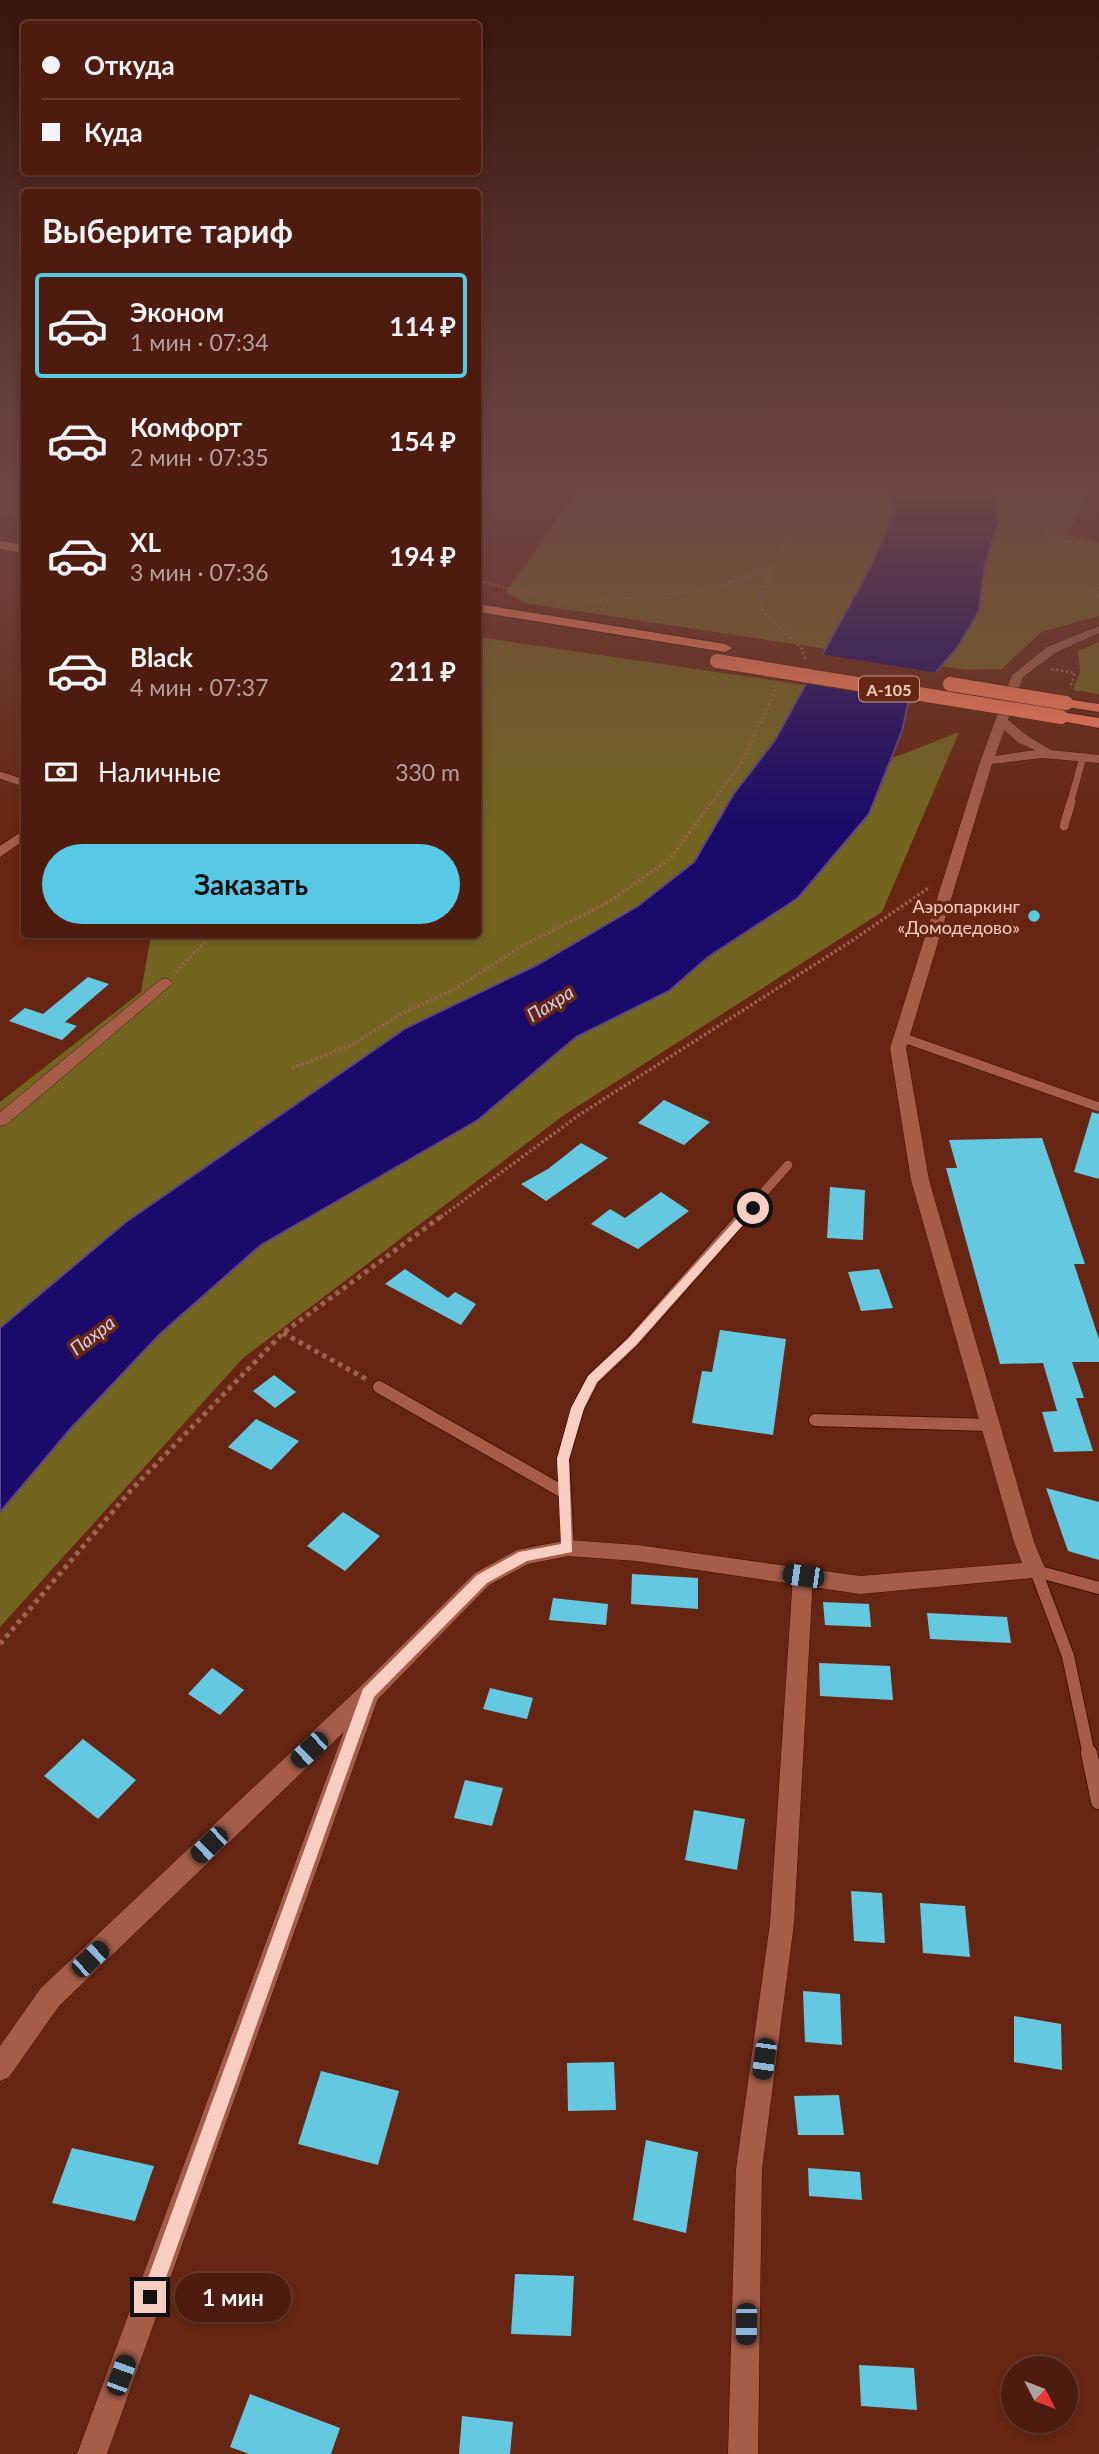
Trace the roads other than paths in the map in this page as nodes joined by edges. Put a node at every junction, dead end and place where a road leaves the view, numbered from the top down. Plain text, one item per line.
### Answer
1 (481, 609) edge
2 (481, 622) edge
3 (1099, 629) edge
4 (721, 654) junction
5 (1099, 708) edge
6 (1064, 710) junction
7 (1001, 721) junction
8 (1099, 723) edge
9 (1049, 752) junction
10 (1083, 757) junction
11 (1099, 759) edge
12 (986, 762) junction
13 (0, 775) edge
14 (21, 782) edge
15 (1064, 826) dead end
16 (21, 836) edge
17 (0, 853) edge
18 (165, 983) road end
19 (901, 1037) junction
20 (1099, 1107) edge
21 (0, 1121) edge
22 (788, 1166) dead end
23 (379, 1387) road end
24 (815, 1420) dead end
25 (991, 1426) junction
26 (565, 1493) junction
27 (568, 1548) junction
28 (1036, 1571) junction
29 (803, 1576) junction
30 (1099, 1588) edge
31 (369, 1693) junction
32 (1099, 1801) edge
33 (0, 2068) edge
34 (92, 2454) edge
35 (743, 2454) edge

1 - 4 highway, А-105
2 - 4 highway, А-105
3 - 7 street
4 - 6 highway, А-105, bridge
5 - 6 highway, А-105
6 - 8 highway, А-105
7 - 9 street
7 - 12 street
9 - 10 street
9 - 12 street
10 - 11 street
10 - 15 lane
12 - 19 street
13 - 14 lane
16 - 17 street
18 - 21 street
19 - 20 lane
19 - 25 street
22 - 26 lane
23 - 26 lane
24 - 25 lane
25 - 28 street
26 - 27 lane
27 - 29 street
27 - 31 street
28 - 29 street
28 - 30 lane
28 - 32 lane
29 - 35 street
31 - 33 street
31 - 34 street

